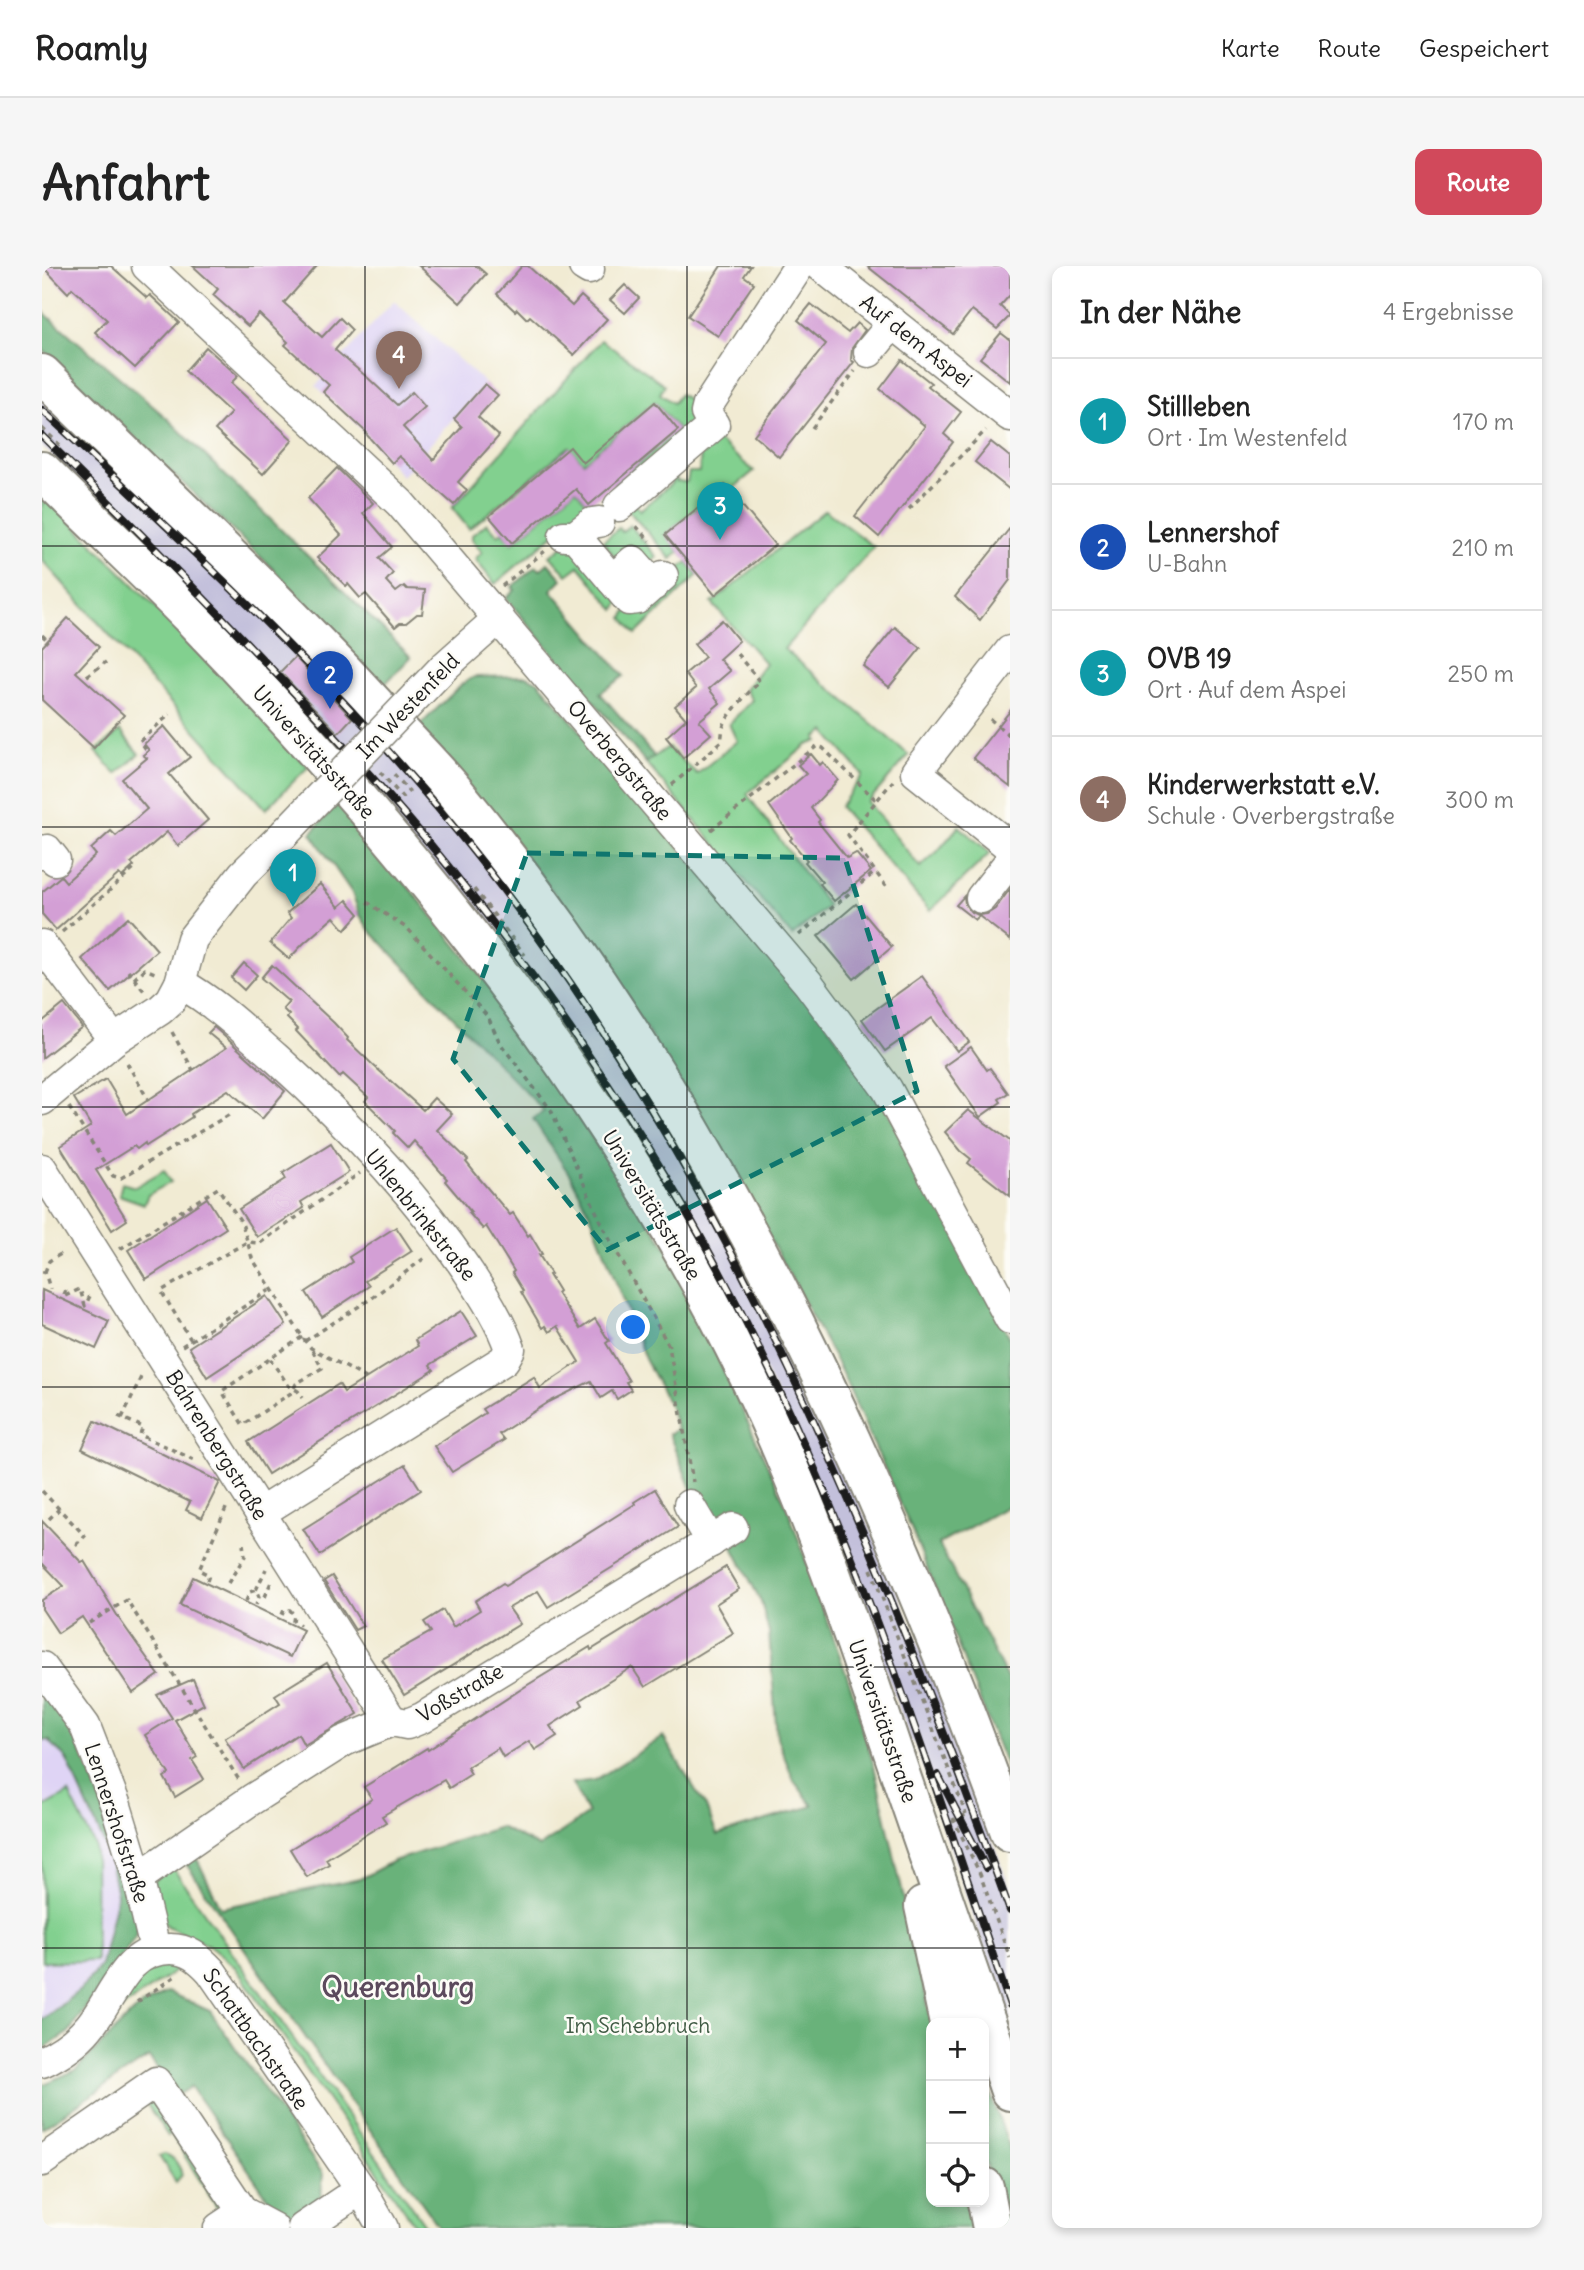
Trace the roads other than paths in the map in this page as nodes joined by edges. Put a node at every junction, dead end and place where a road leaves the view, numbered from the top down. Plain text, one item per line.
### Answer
1 (147, 266) edge
2 (799, 266) edge
3 (821, 266) edge
4 (893, 323) junction
5 (869, 352) road end
6 (42, 374) edge
7 (1007, 414) edge
8 (42, 471) edge
9 (659, 581) dead end
10 (492, 609) junction
11 (1010, 651) edge
12 (1010, 847) edge
13 (1010, 861) edge
14 (981, 898) dead end
15 (43, 946) edge
16 (180, 983) junction
17 (114, 1040) junction
18 (50, 1094) edge
19 (42, 1169) edge
20 (1010, 1319) edge
21 (690, 1505) dead end
22 (260, 1513) junction
23 (42, 1667) edge
24 (392, 1721) junction
25 (908, 1796) junction
26 (1010, 1832) edge
27 (138, 1878) junction
28 (155, 1949) junction
29 (948, 2018) edge
30 (42, 2062) edge
31 (1010, 2091) edge
32 (42, 2161) edge
33 (360, 2189) junction
34 (988, 2207) edge
35 (231, 2220) edge
36 (273, 2228) edge
37 (303, 2228) edge
38 (383, 2228) edge
39 (397, 2228) edge
40 (992, 2228) edge

1 - 10 street, Overbergstraße
2 - 9 street
3 - 4 street, Auf dem Aspei
4 - 5 street
4 - 7 street, Auf dem Aspei
6 - 26 highway
8 - 25 highway, Universitätsstraße
10 - 16 street, Im Westenfeld, bridge
10 - 20 street, Overbergstraße
11 - 12 street
13 - 14 street
15 - 17 street
16 - 17 street, Im Westenfeld
16 - 22 street, Uhlenbrinkstraße
17 - 18 street, Im Westenfeld
19 - 22 street, Bahrenbergstraße
21 - 24 street, Voßstraße
22 - 24 street, Bahrenbergstraße
23 - 27 street, Lennershofstraße
24 - 27 street, Voßstraße
25 - 29 highway
25 - 31 highway, Universitätsstraße
27 - 28 street, Lennershofstraße
28 - 30 street
28 - 33 street, Schattbachstraße
32 - 35 street
33 - 37 street
33 - 38 street, Schattbachstraße
33 - 39 street, Schattbachstraße
34 - 40 highway
35 - 36 street

